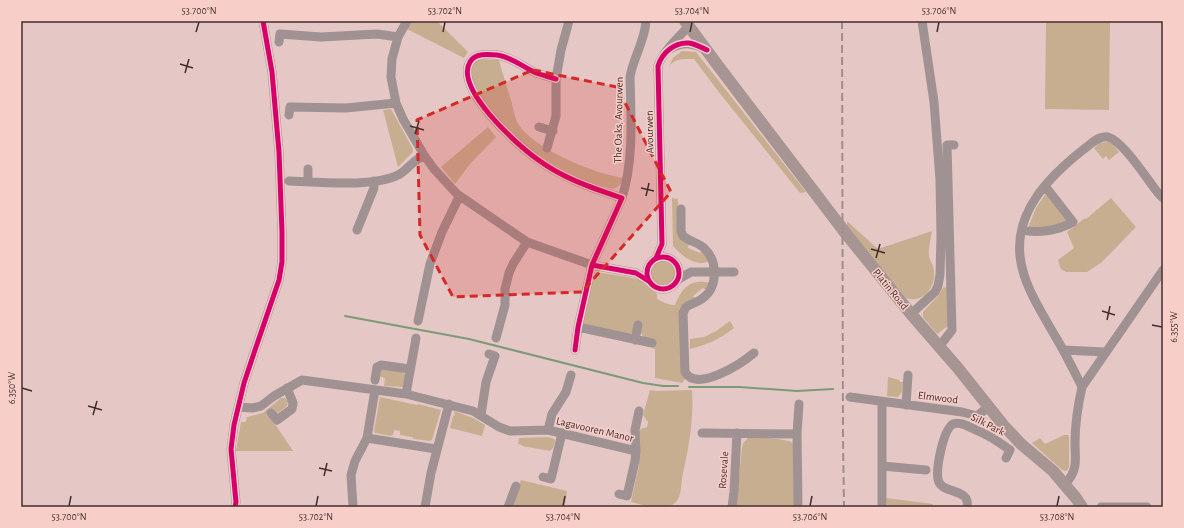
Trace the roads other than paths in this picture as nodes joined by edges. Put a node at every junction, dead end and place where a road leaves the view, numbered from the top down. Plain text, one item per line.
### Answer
1 (264, 21) edge
2 (407, 21) edge
3 (569, 21) edge
4 (646, 21) edge
5 (922, 21) edge
6 (687, 24) edge
7 (398, 37) junction
8 (279, 42) dead end
9 (667, 50) junction
10 (707, 50) junction
11 (556, 78) junction
12 (396, 103) junction
13 (289, 115) dead end
14 (539, 127) dead end
15 (553, 131) junction
16 (954, 145) dead end
17 (547, 148) dead end
18 (424, 155) junction
19 (308, 169) dead end
20 (289, 181) dead end
21 (374, 181) junction
22 (308, 182) junction
23 (1045, 186) junction
24 (459, 197) junction
25 (622, 198) junction
26 (1163, 198) edge
27 (682, 209) dead end
28 (357, 230) dead end
29 (1022, 230) junction
30 (946, 236) junction
31 (527, 242) junction
32 (662, 244) junction
33 (656, 258) junction
34 (669, 258) junction
35 (677, 265) junction
36 (592, 266) junction
37 (648, 267) junction
38 (691, 272) junction
39 (715, 272) junction
40 (734, 272) dead end
41 (636, 273) junction
42 (1162, 274) edge
43 (677, 280) junction
44 (650, 282) junction
45 (911, 314) junction
46 (418, 321) dead end
47 (638, 325) dead end
48 (578, 327) junction
49 (416, 338) dead end
50 (496, 338) dead end
51 (635, 340) junction
52 (652, 343) dead end
53 (939, 347) junction
54 (575, 350) dead end
55 (1063, 350) junction
56 (1105, 352) junction
57 (754, 353) dead end
58 (489, 354) dead end
59 (410, 369) junction
60 (571, 375) dead end
61 (908, 375) dead end
62 (375, 380) dead end
63 (1082, 387) junction
64 (287, 388) junction
65 (375, 390) junction
66 (406, 394) junction
67 (850, 397) dead end
68 (882, 402) junction
69 (449, 404) junction
70 (799, 404) dead end
71 (906, 405) junction
72 (239, 407) junction
73 (988, 407) junction
74 (639, 411) dead end
75 (271, 413) dead end
76 (481, 415) junction
77 (548, 430) junction
78 (562, 433) junction
79 (702, 433) dead end
80 (737, 433) junction
81 (797, 434) junction
82 (367, 438) junction
83 (436, 449) junction
84 (636, 451) junction
85 (1006, 458) dead end
86 (882, 466) junction
87 (926, 470) dead end
88 (543, 477) dead end
89 (1065, 484) junction
90 (516, 486) dead end
91 (619, 494) dead end
92 (235, 507) edge
93 (353, 507) edge
94 (425, 507) edge
95 (508, 507) edge
96 (732, 507) edge
97 (798, 507) edge
98 (882, 507) edge
99 (967, 507) edge
100 (1082, 507) edge
101 (1101, 507) edge
102 (1147, 507) edge

1 - 72 street
2 - 7 street
3 - 11 street
4 - 25 street, The Oaks, Avourwen
5 - 30 street
6 - 9 street, Avourwen
6 - 10 main road, Platin Road
7 - 8 street
7 - 12 street
9 - 10 street
9 - 32 street, Avourwen
10 - 45 main road, Platin Road
11 - 15 street
11 - 25 street
12 - 13 street
12 - 18 street
14 - 15 street
15 - 17 street
16 - 30 street
18 - 21 street
18 - 24 street
19 - 22 street
20 - 22 street
21 - 22 street
21 - 28 street
23 - 26 street
23 - 29 street
23 - 29 street
24 - 31 street
24 - 46 street
25 - 36 street, The Oaks, Avourwen
27 - 39 street
29 - 55 street
30 - 45 street
30 - 53 street
31 - 36 street
31 - 50 street
32 - 33 street, Avourwen
32 - 34 street, Avourwen
33 - 34 street
33 - 37 street, Avourwen
34 - 35 street, Avourwen
35 - 38 street, Avourwen
35 - 43 street
36 - 41 street
36 - 48 street, The Oaks, Avourwen
37 - 41 street, Avourwen
37 - 44 street
38 - 39 street
38 - 43 street
39 - 40 street
39 - 57 street
41 - 44 street
42 - 56 street
43 - 44 street
45 - 53 main road, Platin Road
47 - 51 street
48 - 51 street
48 - 54 street, The Oaks, Avourwen
49 - 59 street
51 - 52 street
53 - 73 main road, Platin Road
55 - 56 street
55 - 63 street
56 - 63 street
58 - 76 street
59 - 62 street
59 - 66 street
60 - 77 street, Lagavooren Manor
61 - 71 street, Elmwood
63 - 89 street
64 - 65 street, Lagavooren Manor
64 - 72 street, Lagavooren Manor
64 - 75 street
65 - 66 street, Lagavooren Manor
65 - 82 street
66 - 69 street, Lagavooren Manor
67 - 68 street, Elmwood
68 - 71 street, Elmwood
68 - 86 street
69 - 76 street, Lagavooren Manor
69 - 83 street
70 - 81 street
71 - 73 street, Elmwood
72 - 92 street
73 - 89 main road, Platin Road
74 - 84 street
76 - 77 street, Lagavooren Manor
77 - 78 street, Lagavooren Manor
78 - 84 street, Lagavooren Manor
78 - 88 street
79 - 80 street
80 - 81 street
80 - 96 street, Rosevale
81 - 97 street
82 - 83 street
82 - 93 street
83 - 94 street
84 - 91 street
85 - 99 street, Silk Park
86 - 87 street
86 - 98 street
89 - 100 main road, Platin Road
90 - 95 street
101 - 102 street

